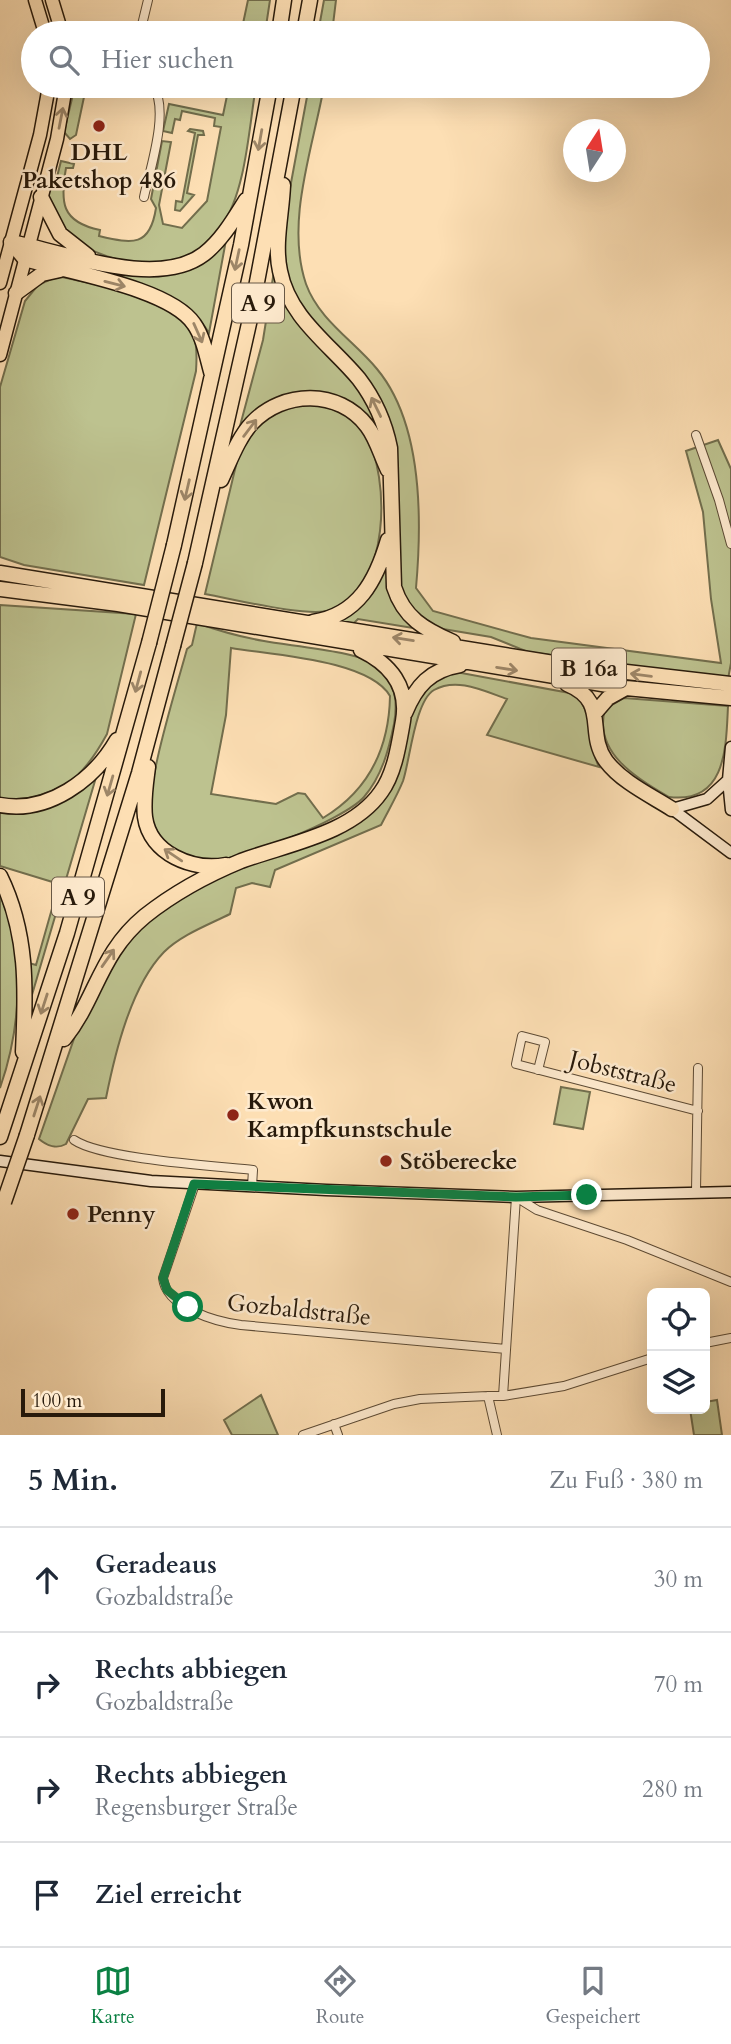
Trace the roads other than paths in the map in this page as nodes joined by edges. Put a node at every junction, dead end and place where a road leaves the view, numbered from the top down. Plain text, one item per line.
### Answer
1 (35, 0) edge
2 (52, 0) edge
3 (148, 0) edge
4 (284, 0) edge
5 (310, 0) edge
6 (41, 21) edge
7 (58, 21) edge
8 (143, 21) edge
9 (281, 21) edge
10 (306, 21) edge
11 (46, 98) edge
12 (64, 98) edge
13 (159, 98) edge
14 (268, 98) edge
15 (292, 98) edge
16 (289, 118) junction
17 (283, 185) junction
18 (250, 193) junction
19 (41, 197) junction
20 (144, 197) dead end
21 (6, 240) edge
22 (27, 252) junction
23 (95, 260) junction
24 (62, 270) junction
25 (0, 284) edge
26 (16, 293) junction
27 (0, 355) edge
28 (212, 375) junction
29 (696, 435) dead end
30 (389, 473) junction
31 (217, 487) junction
32 (391, 527) junction
33 (731, 544) edge
34 (0, 563) edge
35 (197, 563) junction
36 (0, 573) edge
37 (67, 584) junction
38 (0, 589) edge
39 (0, 598) edge
40 (79, 598) junction
41 (305, 624) junction
42 (344, 642) junction
43 (176, 647) junction
44 (471, 656) junction
45 (543, 675) junction
46 (731, 684) edge
47 (626, 688) junction
48 (731, 698) edge
49 (596, 713) junction
50 (404, 714) junction
51 (128, 720) junction
52 (731, 747) edge
53 (150, 754) junction
54 (728, 780) junction
55 (0, 805) edge
56 (672, 809) junction
57 (731, 810) edge
58 (731, 853) edge
59 (238, 863) junction
60 (0, 876) edge
61 (64, 1039) junction
62 (49, 1069) junction
63 (698, 1069) dead end
64 (538, 1070) junction
65 (22, 1071) junction
66 (698, 1111) junction
67 (2, 1131) edge
68 (74, 1140) dead end
69 (0, 1161) edge
70 (194, 1184) junction
71 (252, 1186) junction
72 (696, 1191) junction
73 (731, 1192) edge
74 (516, 1197) junction
75 (2, 1207) edge
76 (731, 1282) edge
77 (731, 1338) edge
78 (710, 1342) edge
79 (506, 1349) junction
80 (647, 1360) edge
81 (488, 1396) junction
82 (503, 1396) junction
83 (334, 1424) junction
84 (303, 1435) edge
85 (338, 1435) edge
86 (497, 1435) edge

1 - 6 main road
2 - 7 main road
3 - 8 street
4 - 9 highway
5 - 10 highway
11 - 21 main road
19 -> 12 main road
13 - 20 street
14 -> 18 highway, A 9
15 - 16 highway, A 9
16 - 17 highway, A 9
16 - 35 highway, A 9
30 -> 17 highway, A 9
17 - 31 highway, A 9
18 - 23 highway, A 9
18 -> 28 highway, A 9
19 - 22 main road
19 - 23 highway, A 9
21 - 22 highway
21 - 25 main road
22 - 23 highway, A 9
22 - 24 highway, A 9
22 - 26 main road
24 - 26 highway
24 -> 28 highway, A 9
26 - 27 main road
28 -> 51 highway, A 9, bridge
29 - 33 street
31 -> 30 highway, A 9
30 - 32 highway, A 9
31 - 35 highway, A 9
32 - 41 highway, A 9
32 - 44 highway, A 9
34 - 37 highway
35 - 43 highway, A 9, bridge
36 - 37 highway, B 16a
37 - 41 highway, B 16a
38 - 40 highway, B 16a
39 - 40 highway
40 - 42 highway, B 16a
44 -> 41 highway, B 16a
42 - 44 highway, B 16a
42 - 50 highway, A 9
43 - 53 highway, A 9
43 - 62 highway, A 9
44 -> 45 highway, B 16a
46 -> 44 highway, B 16a
44 - 50 highway, A 9
45 - 47 highway, B 16a
45 - 49 highway
47 - 48 highway, B 16a
47 - 49 highway
49 - 56 highway
50 - 59 highway, A 9
51 - 55 highway, A 9
51 -> 65 highway, A 9
52 - 54 street
59 -> 53 highway, A 9
53 - 61 highway, A 9
54 - 56 street
54 - 57 street
56 - 58 street
61 -> 59 highway, A 9
60 - 65 highway, A 9
61 - 62 highway, A 9
75 -> 62 highway, A 9, bridge
63 - 66 street
64 - 64 street, Jobststraße
64 - 66 street, Jobststraße
65 - 67 highway, A 9
66 - 72 street
68 - 71 street
69 - 70 street
70 - 71 street
70 - 79 street, Gozbaldstraße
71 - 74 street
72 - 73 street
72 - 74 street
74 - 76 street
74 - 79 street
77 - 78 street
79 - 82 street
80 - 82 street
81 - 82 street
81 - 83 street
81 - 86 street
83 - 84 street
83 - 85 street

